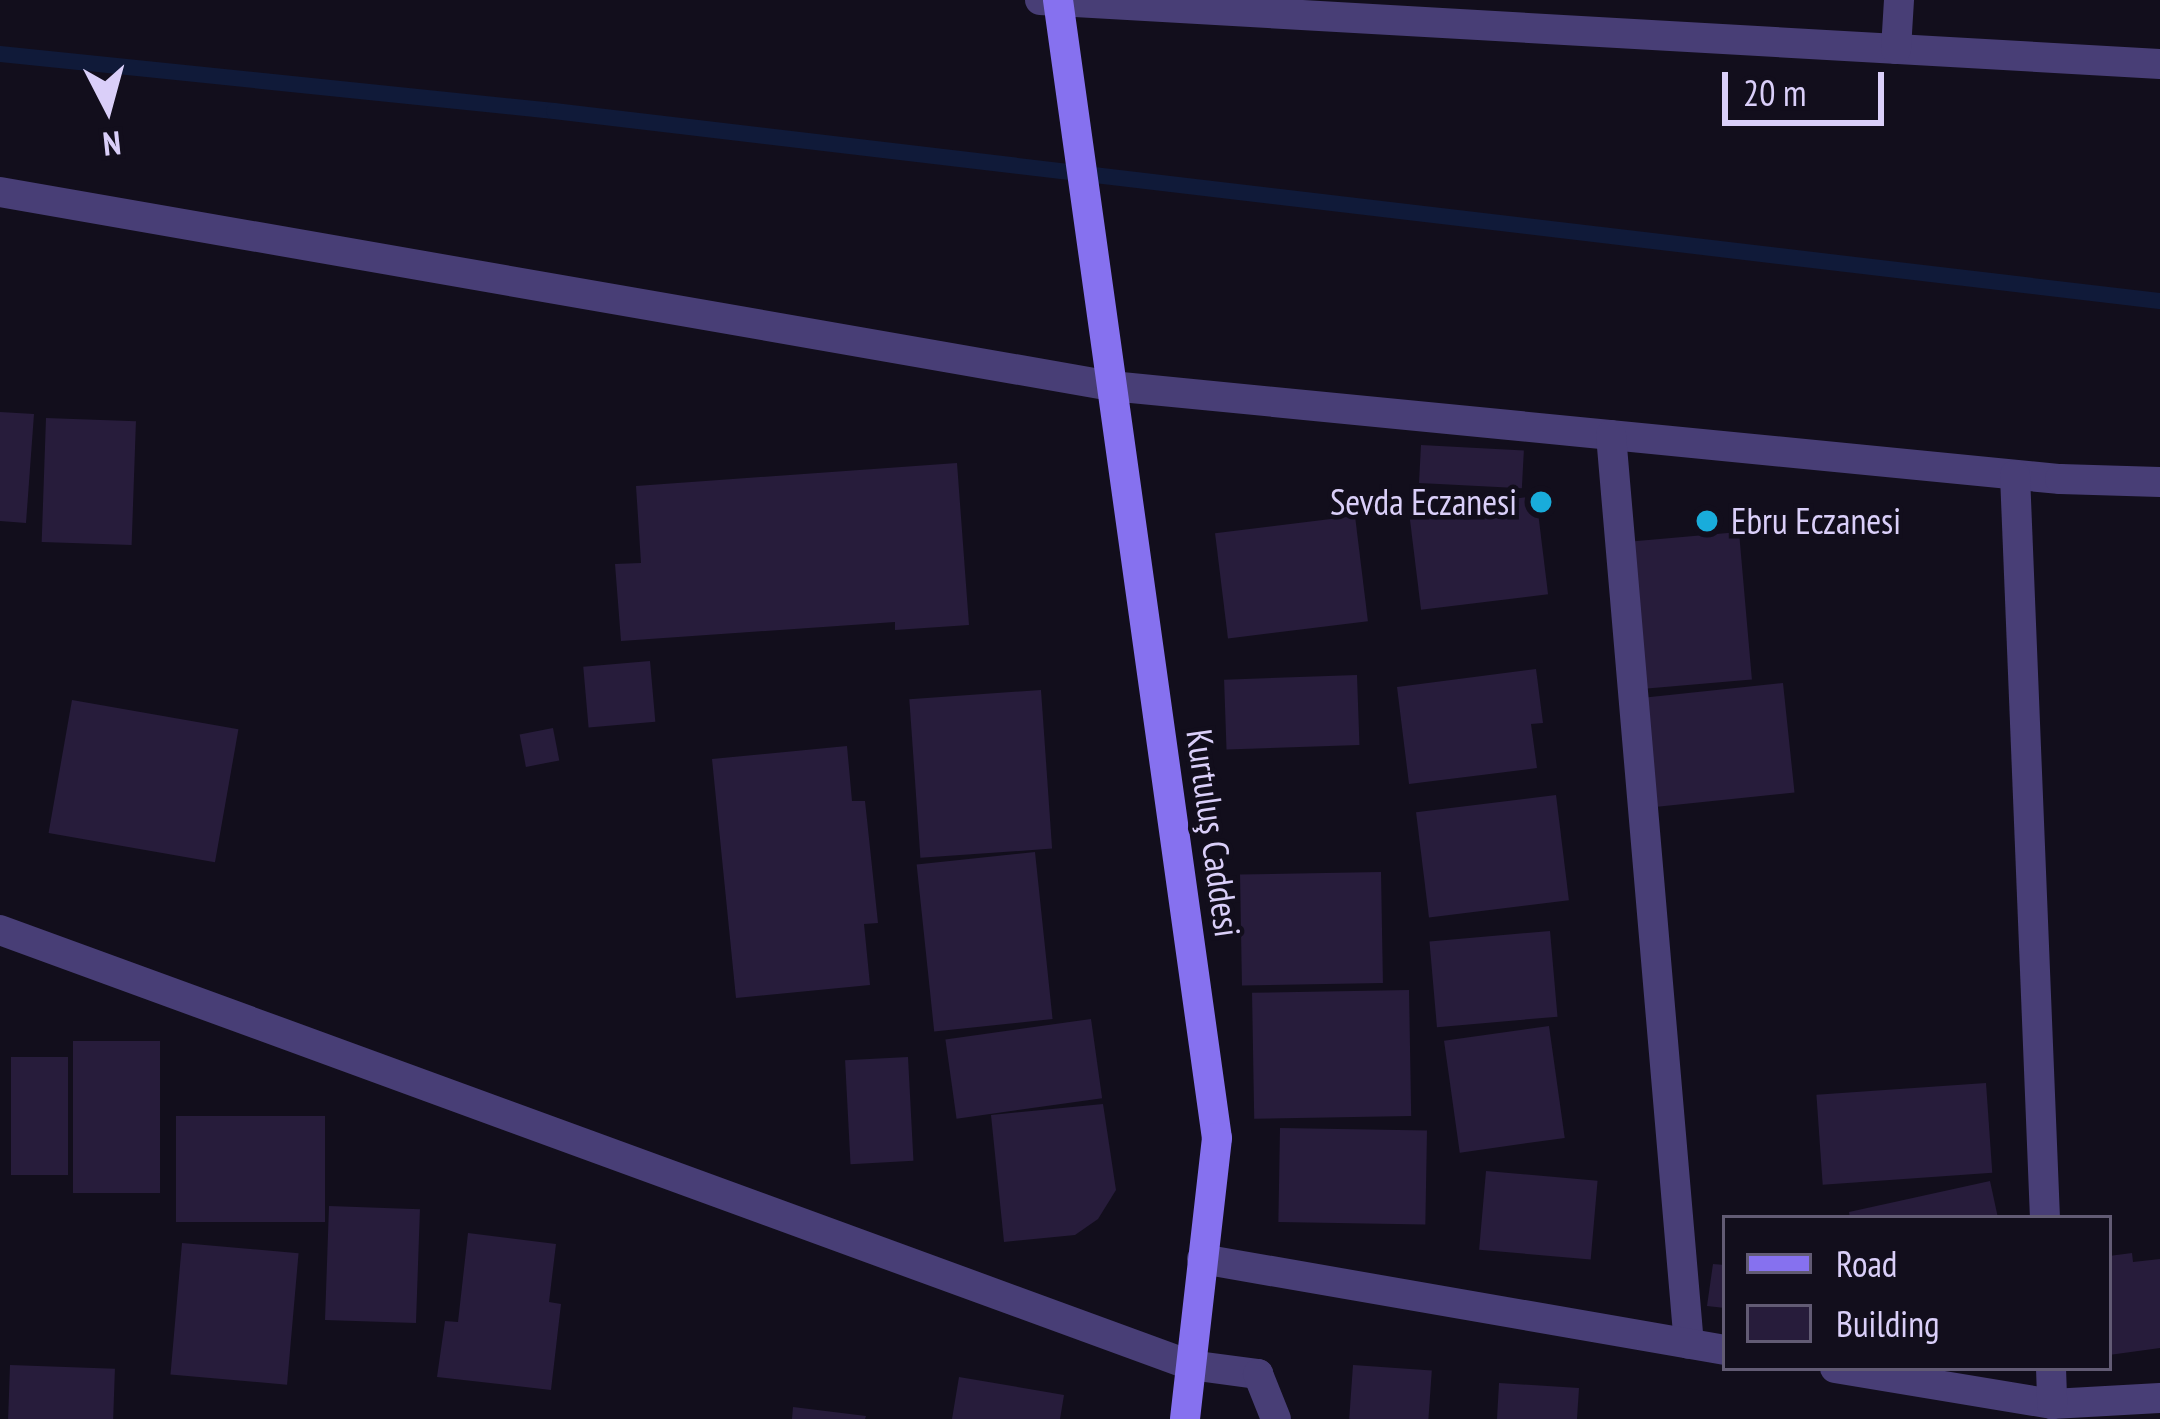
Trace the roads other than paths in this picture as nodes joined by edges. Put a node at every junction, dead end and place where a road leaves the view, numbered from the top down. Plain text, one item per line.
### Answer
1 (1899, 0) edge
2 (1052, 1) edge
3 (1439, 13) edge
4 (1896, 49) junction
5 (2160, 64) edge
6 (0, 192) edge
7 (1112, 386) junction
8 (1611, 435) junction
9 (2015, 475) junction
10 (2160, 482) edge
11 (0, 930) edge
12 (2045, 1215) edge
13 (1202, 1258) junction
14 (1688, 1344) junction
15 (1722, 1350) edge
16 (1190, 1365) junction
17 (1853, 1371) edge
18 (2051, 1371) edge
19 (2160, 1398) edge
20 (2053, 1404) junction
21 (1185, 1419) edge
22 (1276, 1419) edge

1 - 4 street
2 - 3 street
2 - 7 main road, Kurtuluş Caddesi
3 - 4 street
4 - 5 street
6 - 7 street
7 - 8 street
7 - 13 main road, Kurtuluş Caddesi
8 - 9 street
8 - 14 street
9 - 10 street
9 - 12 street
11 - 16 street
13 - 14 street
13 - 16 main road, Kurtuluş Caddesi
14 - 15 street
16 - 21 main road, Kurtuluş Caddesi
16 - 22 street
17 - 20 street
18 - 20 street
19 - 20 street

